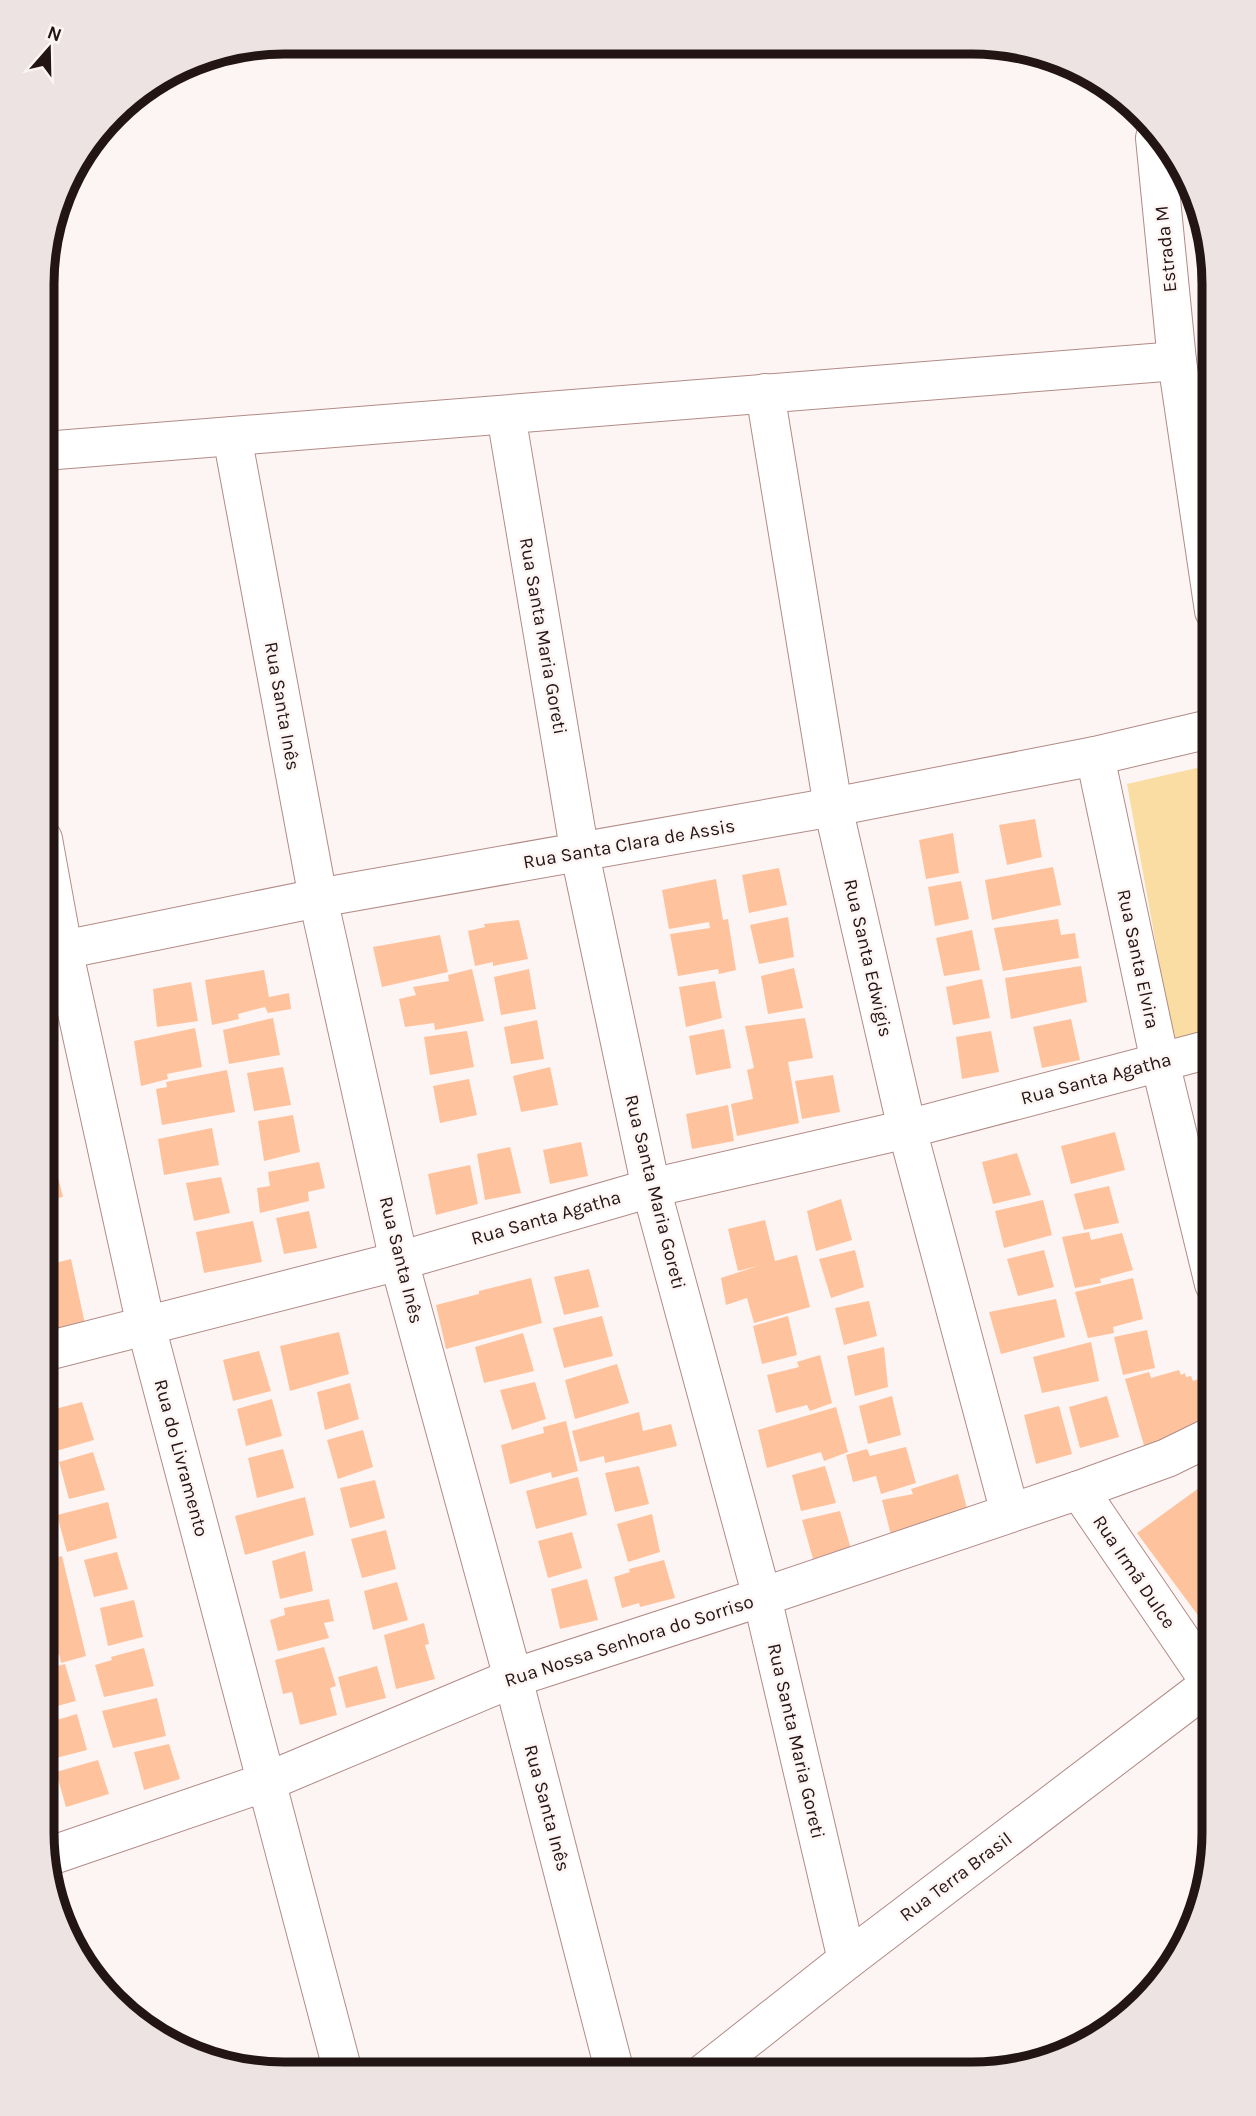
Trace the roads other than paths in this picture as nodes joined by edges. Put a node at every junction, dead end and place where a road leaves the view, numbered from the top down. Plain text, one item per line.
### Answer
1 (1155, 145) edge
2 (1177, 361) junction
3 (765, 394) junction
4 (506, 415) junction
5 (232, 436) junction
6 (54, 450) edge
7 (1202, 529) edge
8 (1202, 731) edge
9 (1095, 756) junction
10 (833, 807) junction
11 (580, 853) junction
12 (318, 898) junction
13 (54, 951) edge
14 (54, 955) edge
15 (1202, 1051) edge
16 (1160, 1062) junction
17 (906, 1129) junction
18 (651, 1188) junction
19 (1201, 1231) edge
20 (399, 1261) junction
21 (146, 1326) junction
22 (54, 1349) edge
23 (1201, 1441) edge
24 (1079, 1490) junction
25 (1010, 1513) junction
26 (762, 1597) junction
27 (1201, 1670) edge
28 (513, 1678) junction
29 (1201, 1694) edge
30 (266, 1782) junction
31 (56, 1854) edge
32 (848, 1960) junction
33 (341, 2062) edge
34 (612, 2062) edge
35 (718, 2062) edge

1 - 2 street, Estrada M
2 - 3 street
2 - 7 street, Estrada M
3 - 4 street
3 - 10 street, Rua Santa Edwigis
4 - 5 street
4 - 11 street, Rua Santa Maria Goreti
5 - 6 street
5 - 12 street, Rua Santa Inês
8 - 9 street, Rua Santa Clara de Assis
9 - 10 street, Rua Santa Clara de Assis
9 - 16 street, Rua Santa Elvira
10 - 11 street, Rua Santa Clara de Assis
10 - 17 street, Rua Santa Edwigis
11 - 12 street, Rua Santa Clara de Assis
11 - 18 street, Rua Santa Maria Goreti
12 - 13 street, Rua Santa Clara de Assis
12 - 20 street, Rua Santa Inês
14 - 21 street, Rua do Livramento
15 - 16 street, Rua Santa Agatha
16 - 17 street, Rua Santa Agatha
16 - 19 street, Rua Santa Elvira
17 - 18 street, Rua Santa Agatha
17 - 25 street, Rua Santa Edwigis
18 - 20 street, Rua Santa Agatha
18 - 26 street, Rua Santa Maria Goreti
20 - 21 street, Rua Santa Agatha
20 - 28 street, Rua Santa Inês
21 - 22 street, Rua Santa Agatha
21 - 30 street, Rua do Livramento
23 - 24 street, Rua Nossa Senhora do Sorriso
24 - 25 street, Rua Nossa Senhora do Sorriso
24 - 27 street, Rua Irmã Dulce
25 - 26 street, Rua Nossa Senhora do Sorriso
26 - 28 street, Rua Nossa Senhora do Sorriso
26 - 32 street, Rua Santa Maria Goreti
28 - 30 street, Rua Nossa Senhora do Sorriso
28 - 34 street, Rua Santa Inês
29 - 32 street, Rua Terra Brasil
30 - 31 street, Rua Nossa Senhora do Sorriso
30 - 33 street, Rua do Livramento
32 - 35 street, Rua Terra Brasil

